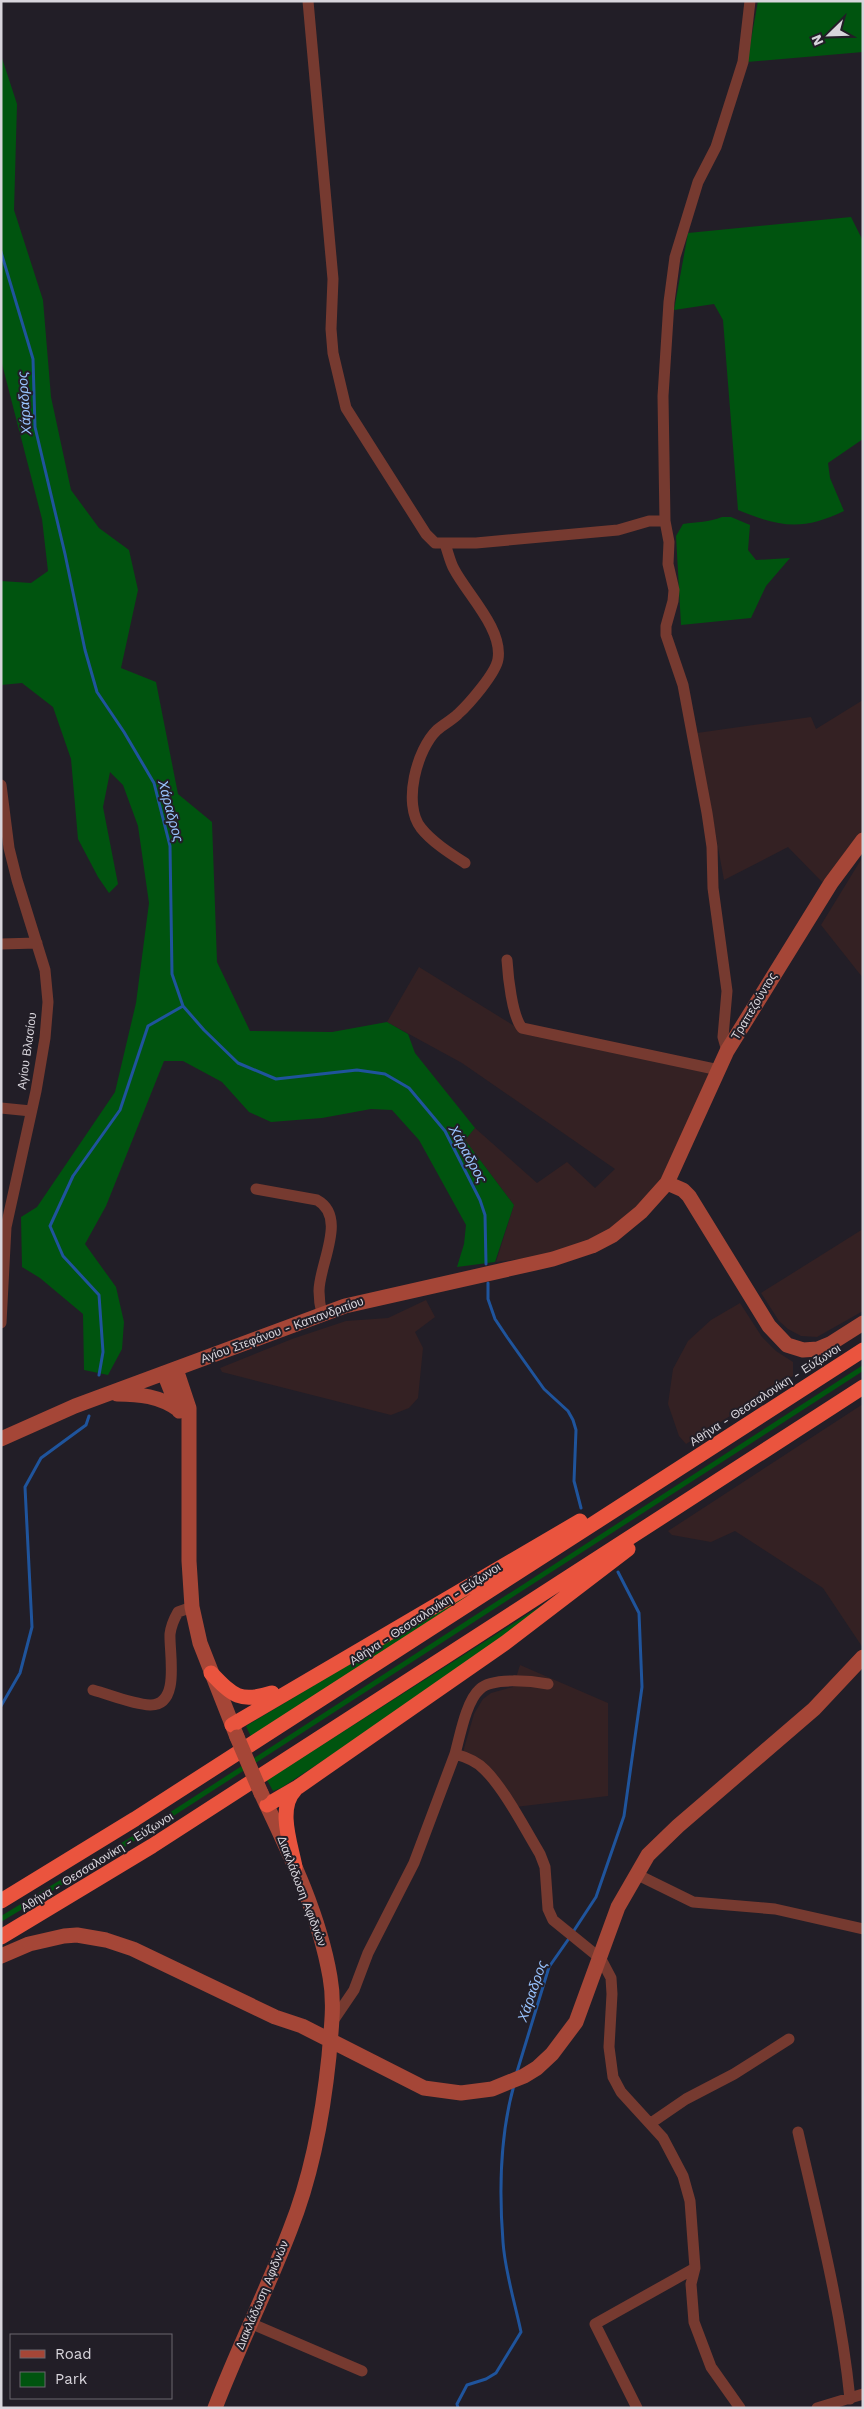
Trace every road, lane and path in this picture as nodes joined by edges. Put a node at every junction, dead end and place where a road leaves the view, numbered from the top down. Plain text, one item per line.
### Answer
1 (308, 1) edge
2 (750, 1) edge
3 (665, 521) junction
4 (445, 544) junction
5 (1, 785) edge
6 (861, 845) edge
7 (465, 863) dead end
8 (38, 943) junction
9 (1, 944) edge
10 (507, 960) dead end
11 (727, 1051) junction
12 (719, 1070) junction
13 (1, 1108) edge
14 (31, 1111) junction
15 (667, 1183) junction
16 (256, 1189) dead end
17 (3, 1281) edge
18 (322, 1314) junction
19 (1, 1323) edge
20 (863, 1323) edge
21 (863, 1350) edge
22 (170, 1371) junction
23 (863, 1387) edge
24 (108, 1394) junction
25 (179, 1410) junction
26 (189, 1430) junction
27 (1, 1439) edge
28 (685, 1464) junction
29 (700, 1492) junction
30 (192, 1607) junction
31 (863, 1657) edge
32 (211, 1673) junction
33 (548, 1684) dead end
34 (293, 1687) junction
35 (93, 1690) dead end
36 (234, 1731) junction
37 (455, 1754) junction
38 (298, 1787) junction
39 (264, 1799) junction
40 (152, 1846) junction
41 (86, 1850) junction
42 (62, 1857) dead end
43 (140, 1861) dead end
44 (295, 1867) junction
45 (636, 1874) junction
46 (1, 1901) edge
47 (863, 1929) edge
48 (13, 1932) edge
49 (1, 1956) edge
50 (601, 1959) junction
51 (333, 2022) junction
52 (789, 2039) dead end
53 (330, 2045) junction
54 (651, 2123) junction
55 (798, 2132) dead end
56 (695, 2268) junction
57 (250, 2323) junction
58 (362, 2371) dead end
59 (863, 2394) edge
60 (850, 2399) junction
61 (215, 2408) edge
62 (637, 2408) edge
63 (740, 2408) edge
64 (818, 2408) edge

1 - 4 street
2 - 3 street
3 - 4 street
3 - 11 street
4 - 7 street
5 - 8 street, Αγίου Βλασίου
6 - 11 main road, Τραπεζούντος
8 - 9 street
8 - 14 street, Αγίου Βλασίου
10 - 12 street
11 - 12 main road, Τραπεζούντος
12 - 15 main road, Τραπεζούντος
13 - 14 street
14 - 17 street, Αγίου Βλασίου
15 - 18 main road, Αγίου Στεφάνου - Καπανδριτίου
15 - 20 main road
16 - 18 street
17 - 19 street, Αγίου Βλασίου
18 - 22 main road, Αγίου Στεφάνου - Καπανδριτίου
21 - 28 highway, Αθήνα - Θεσσαλονίκη - Εύζωνοι
22 - 24 main road, Αγίου Στεφάνου - Καπανδριτίου
22 - 25 main road, Διακλάδωση Αφιδνών
22 - 26 main road, Διακλάδωση Αφιδνών
23 - 29 highway, Αθήνα - Θεσσαλονίκη - Εύζωνοι
24 - 25 main road
24 - 27 main road, Αγίου Στεφάνου - Καπανδριτίου
25 - 26 main road, Διακλάδωση Αφιδνών
26 - 30 main road, Διακλάδωση Αφιδνών
28 - 34 highway
28 - 41 highway, Αθήνα - Θεσσαλονίκη - Εύζωνοι
29 - 38 highway
29 - 40 highway, Αθήνα - Θεσσαλονίκη - Εύζωνοι
30 - 32 main road, Διακλάδωση Αφιδνών
30 - 35 street
31 - 45 main road
32 - 34 highway
32 - 36 main road, Διακλάδωση Αφιδνών
33 - 37 street
34 - 36 highway
36 - 39 main road, Διακλάδωση Αφιδνών, bridge
37 - 50 street
37 - 51 street
38 - 39 highway
38 - 44 highway
39 - 44 main road, Διακλάδωση Αφιδνών
40 - 43 highway
40 - 48 highway, Αθήνα - Θεσσαλονίκη - Εύζωνοι
41 - 42 highway
41 - 46 highway, Αθήνα - Θεσσαλονίκη - Εύζωνοι
44 - 51 main road, Διακλάδωση Αφιδνών
45 - 47 street
45 - 50 main road
49 - 53 main road
50 - 53 main road
50 - 54 street
51 - 53 main road, Διακλάδωση Αφιδνών
52 - 54 street
53 - 57 main road, Διακλάδωση Αφιδνών
54 - 56 street
55 - 60 street
56 - 62 street
56 - 63 street
57 - 58 street
57 - 61 main road, Διακλάδωση Αφιδνών
59 - 60 street
60 - 64 street

